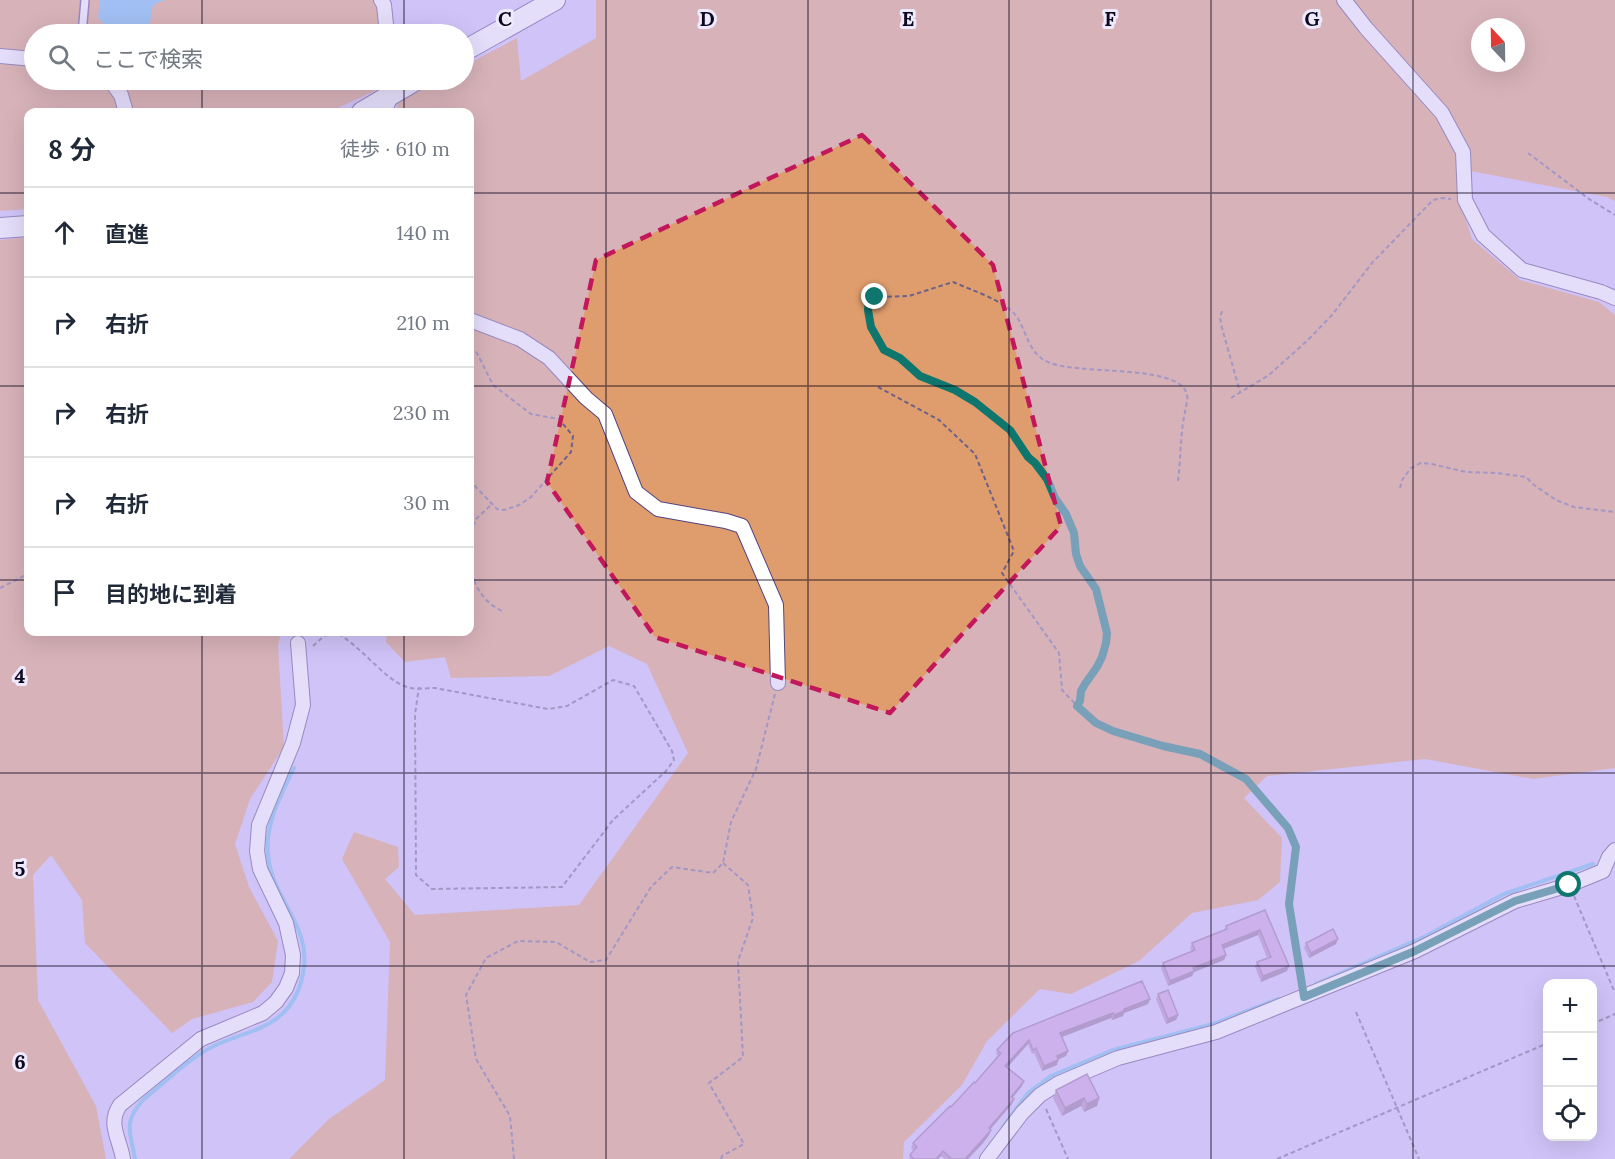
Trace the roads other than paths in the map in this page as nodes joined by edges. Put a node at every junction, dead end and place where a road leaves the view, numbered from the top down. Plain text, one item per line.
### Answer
1 (85, 0) edge
2 (381, 0) edge
3 (555, 0) edge
4 (1344, 0) edge
5 (83, 24) edge
6 (386, 24) edge
7 (474, 45) edge
8 (0, 56) edge
9 (24, 58) edge
10 (117, 90) edge
11 (388, 90) edge
12 (392, 90) edge
13 (125, 108) edge
14 (367, 108) edge
15 (385, 108) edge
16 (24, 226) edge
17 (0, 228) edge
18 (1615, 298) edge
19 (474, 322) edge
20 (304, 647) road end
21 (778, 683) road end
22 (1615, 850) edge
23 (123, 1159) edge
24 (987, 1159) edge

1 - 5 lane
2 - 6 street
3 - 7 street
4 - 18 street
8 - 9 street
10 - 13 street
11 - 14 street
12 - 15 street
16 - 17 street
19 - 21 street
20 - 23 street
22 - 24 street

